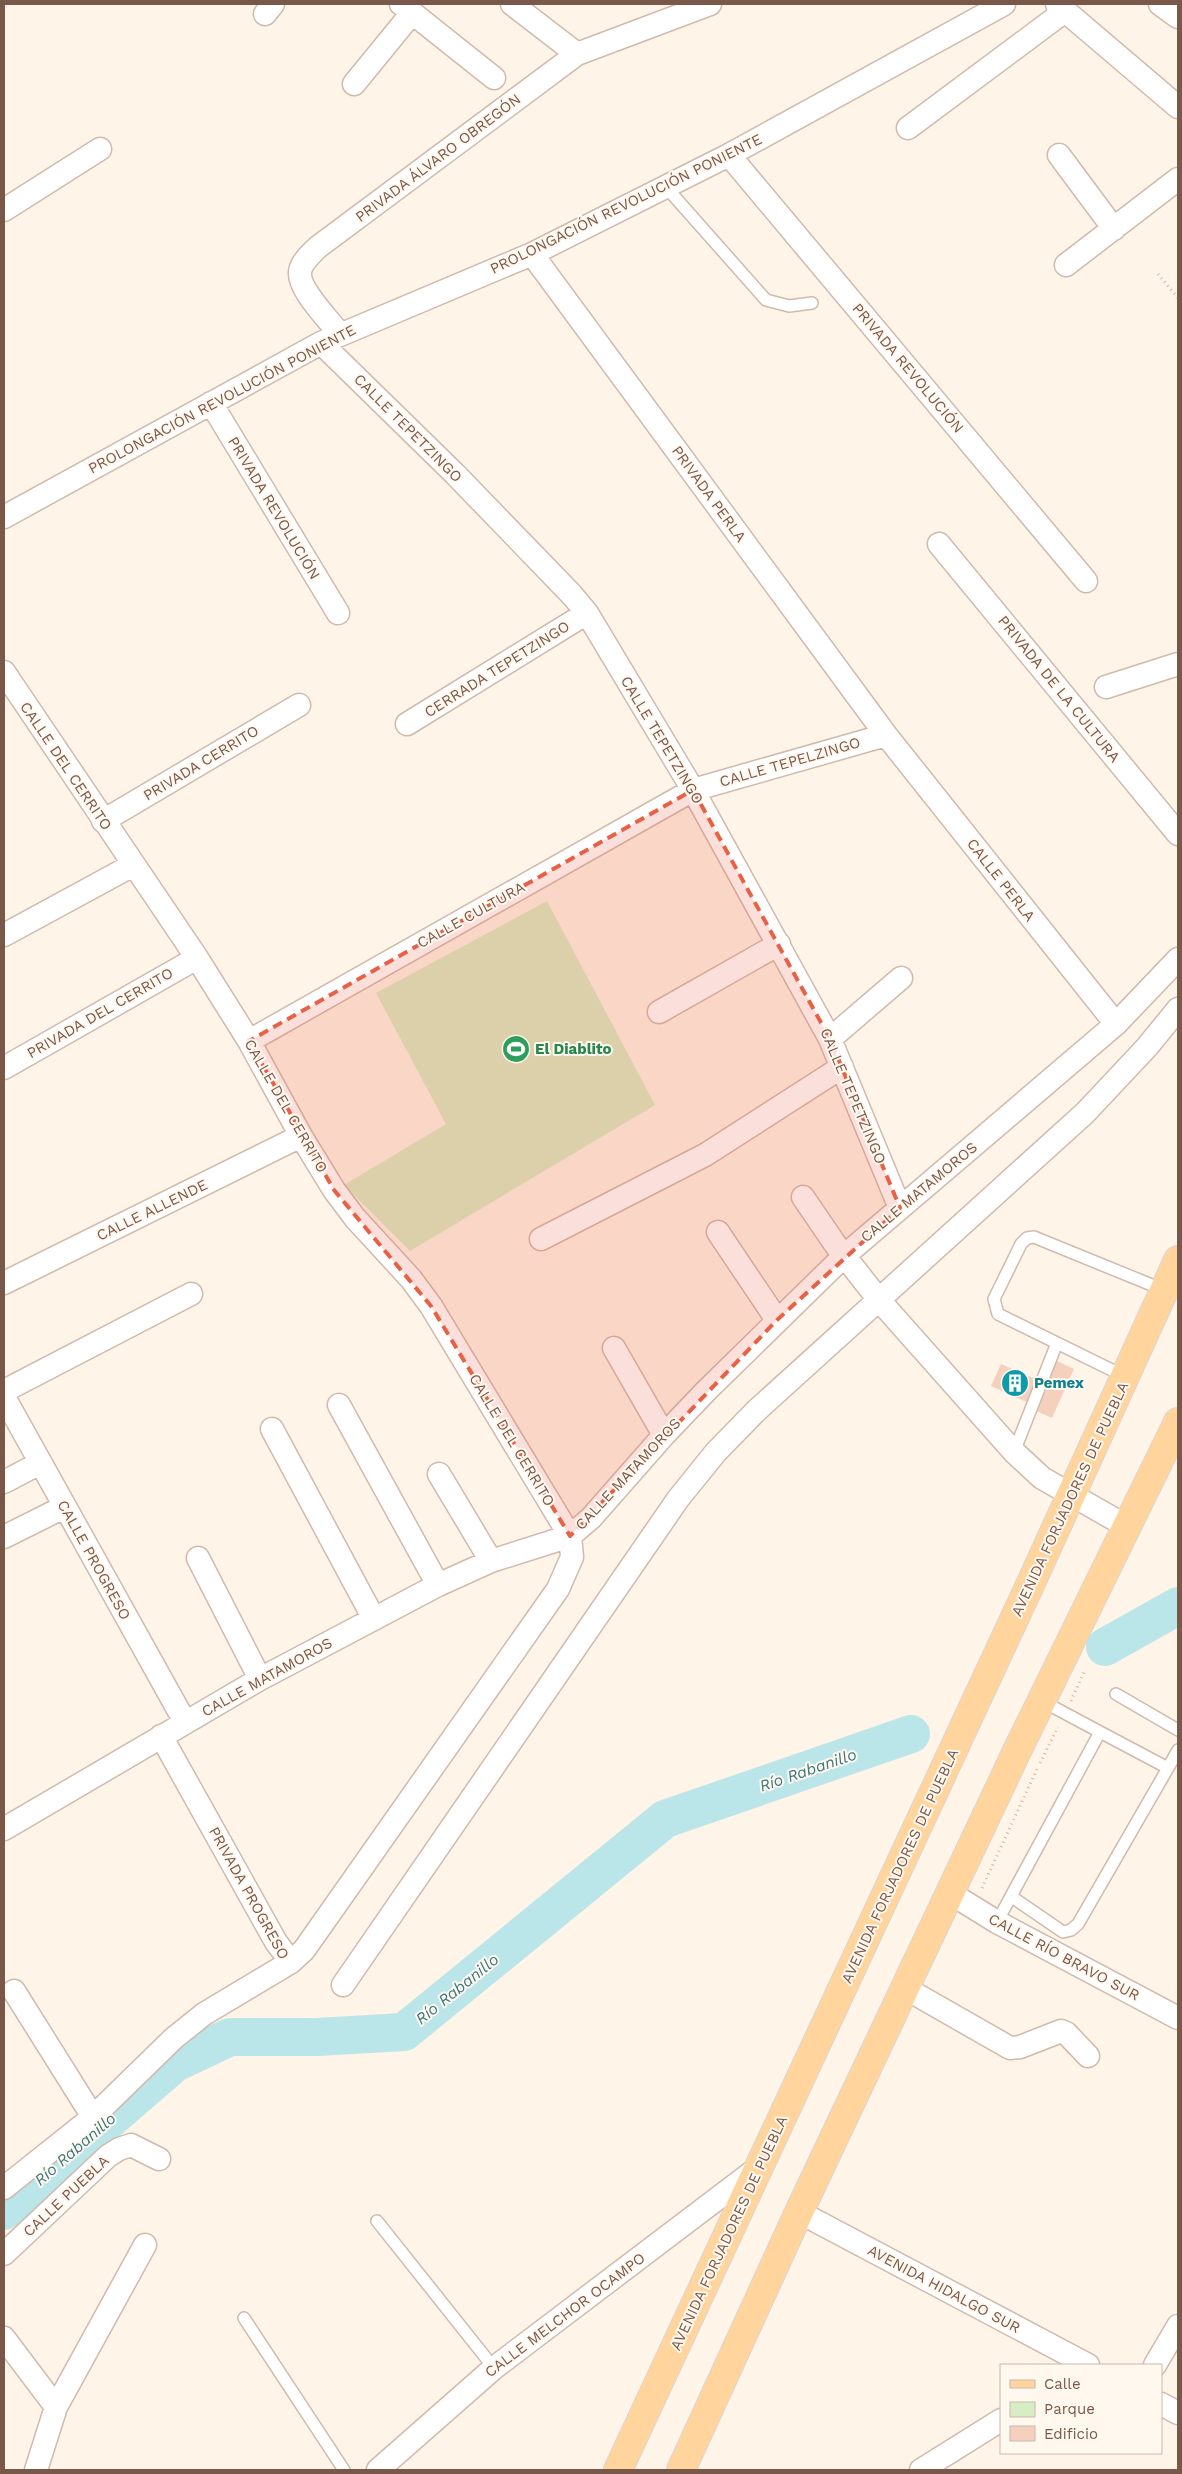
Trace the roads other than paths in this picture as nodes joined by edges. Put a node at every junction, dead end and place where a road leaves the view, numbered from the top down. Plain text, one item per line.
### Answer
1 (512, 4) edge
2 (710, 4) edge
3 (1004, 4) edge
4 (1160, 4) edge
5 (1061, 7) edge
6 (406, 8) edge
7 (1178, 17) edge
8 (577, 54) junction
9 (494, 78) dead end
10 (354, 84) dead end
11 (1178, 107) edge
12 (908, 128) dead end
13 (100, 149) dead end
14 (1059, 155) dead end
15 (729, 156) junction
16 (1178, 179) edge
17 (665, 186) junction
18 (4, 210) edge
19 (1114, 229) junction
20 (532, 254) junction
21 (1066, 265) dead end
22 (812, 303) dead end
23 (330, 338) junction
24 (211, 403) junction
25 (4, 517) edge
26 (939, 544) dead end
27 (1086, 581) dead end
28 (338, 613) dead end
29 (587, 614) junction
30 (1178, 664) edge
31 (4, 672) edge
32 (1106, 687) dead end
33 (299, 705) dead end
34 (407, 724) dead end
35 (886, 735) junction
36 (693, 790) junction
37 (103, 821) junction
38 (1178, 834) edge
39 (133, 865) junction
40 (4, 935) edge
41 (779, 944) junction
42 (197, 958) junction
43 (1178, 959) edge
44 (901, 978) dead end
45 (1178, 1009) edge
46 (659, 1012) dead end
47 (1116, 1024) junction
48 (830, 1039) junction
49 (249, 1041) junction
50 (842, 1067) junction
51 (4, 1068) edge
52 (301, 1136) junction
53 (803, 1197) dead end
54 (900, 1208) junction
55 (718, 1232) dead end
56 (541, 1239) dead end
57 (844, 1256) junction
58 (1178, 1260) edge
59 (4, 1284) edge
60 (1164, 1291) junction
61 (191, 1294) dead end
62 (878, 1300) junction
63 (777, 1320) junction
64 (1057, 1343) junction
65 (614, 1348) dead end
66 (1126, 1377) junction
67 (4, 1391) edge
68 (4, 1397) edge
69 (338, 1405) dead end
70 (1178, 1422) edge
71 (272, 1429) dead end
72 (664, 1435) junction
73 (1014, 1452) junction
74 (40, 1463) junction
75 (439, 1474) dead end
76 (4, 1482) edge
77 (1070, 1495) junction
78 (64, 1507) junction
79 (1128, 1527) junction
80 (570, 1536) junction
81 (4, 1537) edge
82 (198, 1558) dead end
83 (490, 1561) junction
84 (438, 1585) junction
85 (374, 1619) junction
86 (260, 1679) junction
87 (1116, 1694) dead end
88 (1042, 1701) junction
89 (185, 1722) junction
90 (1178, 1730) edge
91 (1100, 1732) junction
92 (161, 1736) junction
93 (1178, 1750) edge
94 (1168, 1768) junction
95 (7, 1820) edge
96 (950, 1893) junction
97 (1012, 1897) junction
98 (997, 1922) junction
99 (291, 1962) junction
100 (343, 1985) dead end
101 (905, 1988) junction
102 (14, 1991) dead end
103 (1178, 2018) edge
104 (1088, 2056) dead end
105 (93, 2117) junction
106 (159, 2158) dead end
107 (759, 2168) junction
108 (4, 2188) edge
109 (799, 2212) junction
110 (377, 2221) dead end
111 (145, 2245) dead end
112 (4, 2254) edge
113 (244, 2318) dead end
114 (1178, 2326) edge
115 (4, 2338) edge
116 (1086, 2364) edge
117 (1156, 2364) edge
118 (494, 2368) junction
119 (1162, 2405) edge
120 (56, 2406) junction
121 (1178, 2413) edge
122 (1000, 2421) edge
123 (36, 2470) edge
124 (344, 2470) edge
125 (378, 2470) edge
126 (618, 2470) edge
127 (681, 2470) edge
128 (921, 2470) edge

1 - 8 street
2 - 8 street, PRIVADA ÁLVARO OBREGÓN
3 - 15 street, PROLONGACIÓN REVOLUCIÓN PONIENTE
4 - 7 street
5 - 11 street
5 - 12 street
6 - 9 street
6 - 10 street
8 - 23 street, PRIVADA ÁLVARO OBREGÓN
13 - 18 street
14 - 19 street
15 - 17 street, PROLONGACIÓN REVOLUCIÓN PONIENTE
15 - 27 street, PRIVADA REVOLUCIÓN
16 - 19 street
17 - 20 street, PROLONGACIÓN REVOLUCIÓN PONIENTE
17 - 22 lane
19 - 21 street
20 - 23 street, PROLONGACIÓN REVOLUCIÓN PONIENTE
20 - 35 street, PRIVADA PERLA
23 - 24 street, PROLONGACIÓN REVOLUCIÓN PONIENTE
23 - 29 street, CALLE TEPETZINGO
24 - 25 street, PROLONGACIÓN REVOLUCIÓN PONIENTE
24 - 28 street, PRIVADA REVOLUCIÓN
26 - 38 street, PRIVADA DE LA CULTURA
29 - 34 street, CERRADA TEPETZINGO
29 - 36 street, CALLE TEPETZINGO
30 - 32 street
31 - 37 street, CALLE DEL CERRITO
33 - 37 street, PRIVADA CERRITO
35 - 36 street, CALLE TEPELZINGO
35 - 47 street, CALLE PERLA
36 - 41 street, CALLE TEPETZINGO
36 - 49 street, CALLE CULTURA
37 - 39 street, CALLE DEL CERRITO
39 - 40 street
39 - 42 street, CALLE DEL CERRITO
41 - 46 street
41 - 48 street, CALLE TEPETZINGO
42 - 49 street, CALLE DEL CERRITO
42 - 51 street, PRIVADA DEL CERRITO
43 - 47 street, CALLE MATAMOROS
44 - 48 street
45 - 62 street
47 - 54 street, CALLE MATAMOROS
48 - 50 street, CALLE TEPETZINGO
49 - 52 street, CALLE DEL CERRITO
50 - 54 street, CALLE TEPETZINGO
50 - 56 street
52 - 59 street, CALLE ALLENDE
52 - 80 street, CALLE DEL CERRITO
53 - 57 street
54 - 57 street, CALLE MATAMOROS
55 - 63 street
57 - 62 street
57 - 63 street, CALLE MATAMOROS
58 - 60 main road, AVENIDA FORJADORES DE PUEBLA
60 - 64 lane
60 - 66 main road, AVENIDA FORJADORES DE PUEBLA
61 - 67 street
62 - 73 street
62 - 100 street
63 - 72 street, CALLE MATAMOROS
64 - 66 lane
64 - 73 lane
65 - 72 street
66 - 77 main road, AVENIDA FORJADORES DE PUEBLA
68 - 74 street, CALLE PROGRESO
69 - 84 street
70 - 79 main road
71 - 85 street
72 - 80 street, CALLE MATAMOROS
73 - 77 street
74 - 76 street
74 - 78 street, CALLE PROGRESO
75 - 83 street
77 - 79 street
77 - 107 main road, AVENIDA FORJADORES DE PUEBLA
78 - 81 street
78 - 89 street, CALLE PROGRESO
79 - 88 main road
80 - 83 street, CALLE MATAMOROS
80 - 99 street
82 - 86 street
83 - 84 street, CALLE MATAMOROS
84 - 85 street, CALLE MATAMOROS
85 - 86 street, CALLE MATAMOROS
86 - 89 street, CALLE MATAMOROS
87 - 90 lane
88 - 91 lane
88 - 96 main road
89 - 92 street, CALLE MATAMOROS
91 - 94 lane
91 - 97 lane
92 - 95 street, CALLE MATAMOROS
92 - 99 street, PRIVADA PROGRESO
93 - 94 lane
94 - 97 lane
96 - 98 street, CALLE RÍO BRAVO SUR
96 - 101 main road
97 - 98 lane
98 - 103 street, CALLE RÍO BRAVO SUR
99 - 105 street, PRIVADA PROGRESO
101 - 104 street
101 - 109 main road
102 - 105 street
105 - 108 street, PRIVADA PROGRESO
106 - 112 street, CALLE PUEBLA
107 - 118 street, CALLE MELCHOR OCAMPO
107 - 126 main road, AVENIDA FORJADORES DE PUEBLA
109 - 116 street, AVENIDA HIDALGO SUR
109 - 127 main road
110 - 118 lane
111 - 120 street
113 - 124 lane
114 - 117 street
115 - 120 street
118 - 125 street, CALLE MELCHOR OCAMPO
119 - 121 street
120 - 123 street
122 - 128 street

